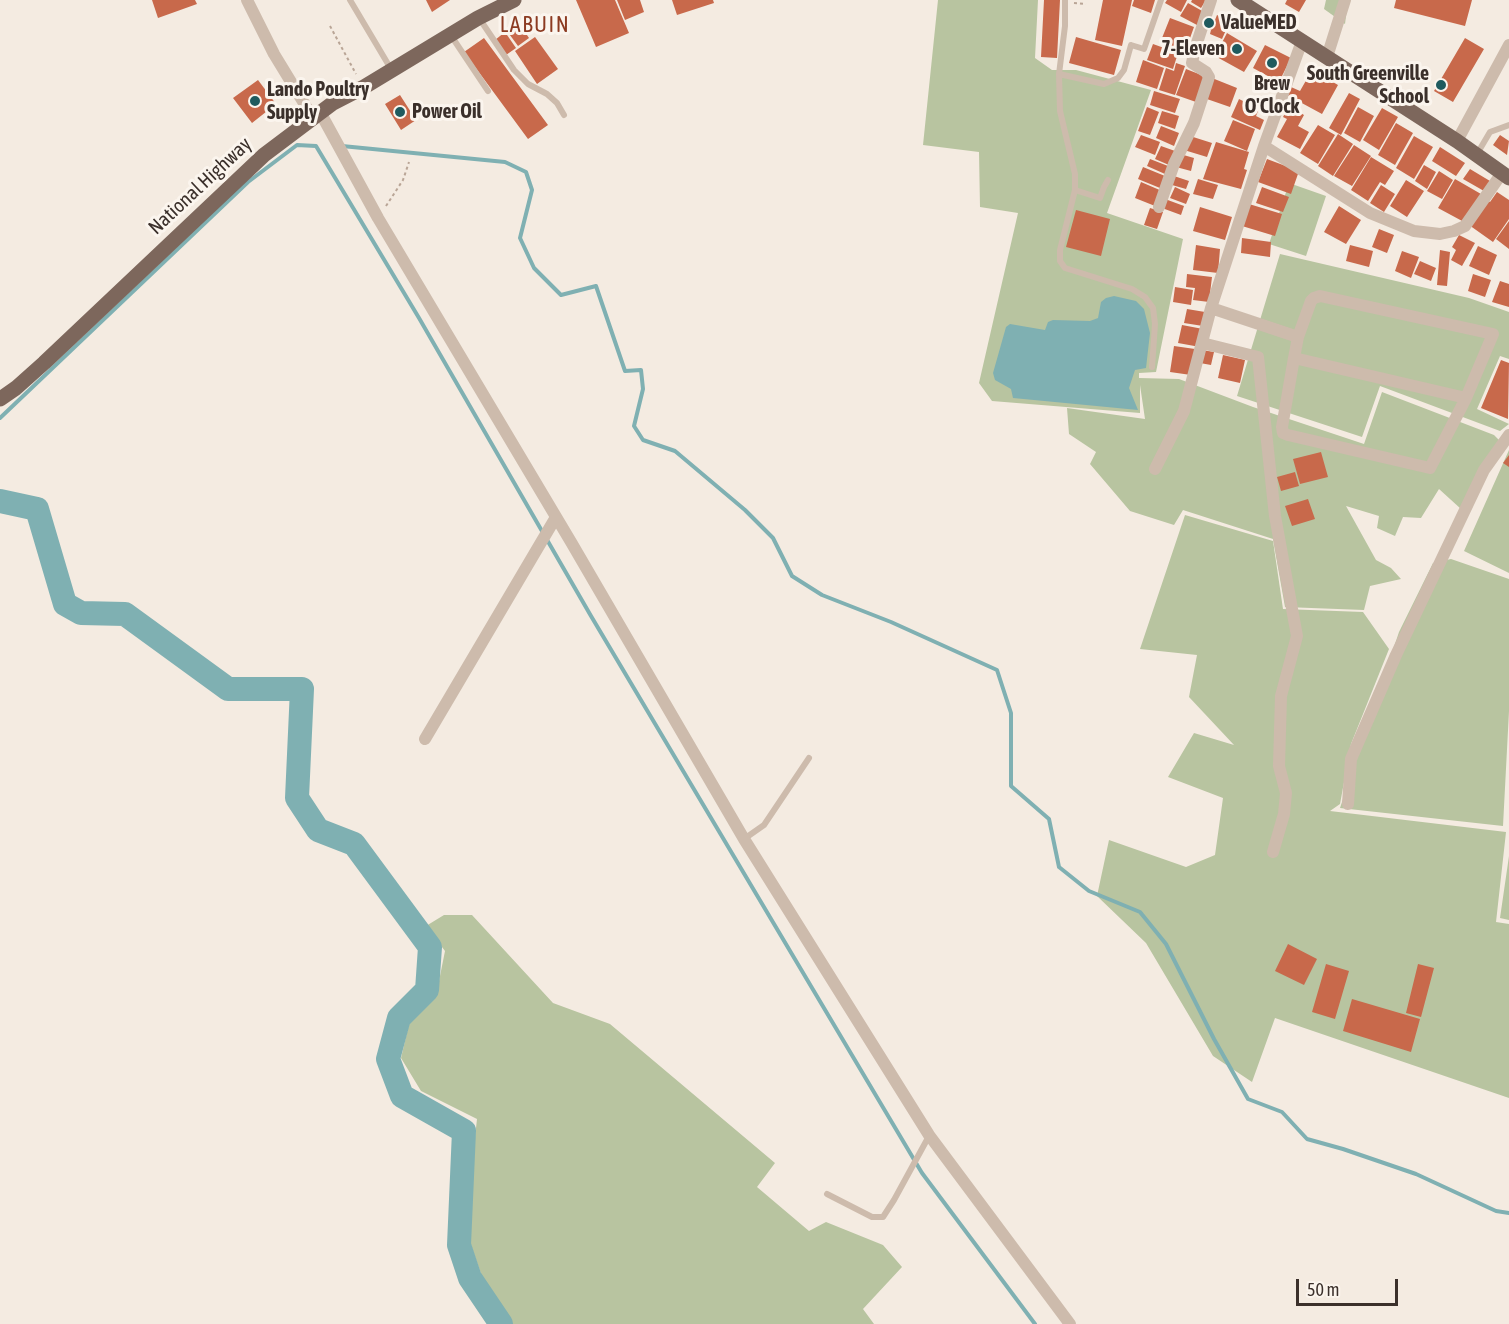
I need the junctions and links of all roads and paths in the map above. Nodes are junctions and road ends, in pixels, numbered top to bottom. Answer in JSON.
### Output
{"nodes":[{"id":1,"x":247,"y":0,"type":"edge"},
{"id":2,"x":350,"y":0,"type":"edge"},
{"id":3,"x":514,"y":0,"type":"edge"},
{"id":4,"x":1065,"y":0,"type":"edge"},
{"id":5,"x":1161,"y":0,"type":"edge"},
{"id":6,"x":1211,"y":0,"type":"edge"},
{"id":7,"x":1238,"y":0,"type":"edge"},
{"id":8,"x":1345,"y":0,"type":"edge"},
{"id":9,"x":478,"y":18,"type":"junction"},
{"id":10,"x":330,"y":26,"type":"dead end"},
{"id":11,"x":450,"y":34,"type":"junction"},
{"id":12,"x":1302,"y":41,"type":"junction"},
{"id":13,"x":1509,"y":45,"type":"edge"},
{"id":14,"x":1328,"y":57,"type":"junction"},
{"id":15,"x":391,"y":70,"type":"junction"},
{"id":16,"x":1059,"y":74,"type":"junction"},
{"id":17,"x":364,"y":87,"type":"junction"},
{"id":18,"x":488,"y":91,"type":"dead end"},
{"id":19,"x":316,"y":115,"type":"junction"},
{"id":20,"x":564,"y":115,"type":"dead end"},
{"id":21,"x":1509,"y":125,"type":"edge"},
{"id":22,"x":1457,"y":141,"type":"junction"},
{"id":23,"x":1264,"y":146,"type":"junction"},
{"id":24,"x":1476,"y":154,"type":"junction"},
{"id":25,"x":409,"y":162,"type":"dead end"},
{"id":26,"x":1505,"y":176,"type":"edge"},
{"id":27,"x":1108,"y":180,"type":"dead end"},
{"id":28,"x":1075,"y":190,"type":"junction"},
{"id":29,"x":1159,"y":207,"type":"dead end"},
{"id":30,"x":378,"y":218,"type":"junction"},
{"id":31,"x":1210,"y":308,"type":"junction"},
{"id":32,"x":1298,"y":337,"type":"junction"},
{"id":33,"x":1202,"y":343,"type":"junction"},
{"id":34,"x":1294,"y":358,"type":"junction"},
{"id":35,"x":1152,"y":367,"type":"dead end"},
{"id":36,"x":1466,"y":398,"type":"junction"},
{"id":37,"x":0,"y":399,"type":"edge"},
{"id":38,"x":1509,"y":435,"type":"edge"},
{"id":39,"x":1155,"y":469,"type":"dead end"},
{"id":40,"x":556,"y":517,"type":"junction"},
{"id":41,"x":424,"y":738,"type":"dead end"},
{"id":42,"x":809,"y":758,"type":"dead end"},
{"id":43,"x":1348,"y":804,"type":"dead end"},
{"id":44,"x":744,"y":839,"type":"junction"},
{"id":45,"x":1274,"y":852,"type":"dead end"},
{"id":46,"x":927,"y":1139,"type":"junction"},
{"id":47,"x":827,"y":1194,"type":"dead end"},
{"id":48,"x":1070,"y":1324,"type":"edge"}],
"edges":[{"from":1,"to":19,"type":"street"},
{"from":2,"to":15,"type":"lane"},
{"from":3,"to":9,"type":"main road","name":"National Highway"},
{"from":4,"to":16,"type":"lane"},
{"from":5,"to":16,"type":"lane"},
{"from":6,"to":29,"type":"street"},
{"from":7,"to":12,"type":"main road"},
{"from":8,"to":14,"type":"street"},
{"from":9,"to":11,"type":"main road","name":"National Highway"},
{"from":9,"to":20,"type":"lane"},
{"from":10,"to":17,"type":"path"},
{"from":11,"to":15,"type":"main road","name":"National Highway"},
{"from":11,"to":18,"type":"lane"},
{"from":12,"to":14,"type":"main road"},
{"from":12,"to":23,"type":"street"},
{"from":13,"to":22,"type":"street"},
{"from":14,"to":22,"type":"main road"},
{"from":15,"to":17,"type":"main road","name":"National Highway"},
{"from":16,"to":28,"type":"lane"},
{"from":17,"to":19,"type":"main road","name":"National Highway"},
{"from":19,"to":30,"type":"street"},
{"from":19,"to":37,"type":"main road","name":"National Highway"},
{"from":21,"to":24,"type":"lane"},
{"from":22,"to":24,"type":"main road"},
{"from":23,"to":26,"type":"street"},
{"from":23,"to":31,"type":"street"},
{"from":24,"to":26,"type":"main road"},
{"from":25,"to":30,"type":"path"},
{"from":27,"to":28,"type":"lane"},
{"from":28,"to":35,"type":"lane"},
{"from":30,"to":40,"type":"street"},
{"from":31,"to":32,"type":"street"},
{"from":31,"to":33,"type":"street"},
{"from":32,"to":34,"type":"street"},
{"from":32,"to":36,"type":"street"},
{"from":33,"to":39,"type":"street"},
{"from":33,"to":45,"type":"street"},
{"from":34,"to":36,"type":"street"},
{"from":34,"to":36,"type":"street"},
{"from":38,"to":43,"type":"street"},
{"from":40,"to":41,"type":"street"},
{"from":40,"to":44,"type":"street"},
{"from":42,"to":44,"type":"lane"},
{"from":44,"to":46,"type":"street"},
{"from":46,"to":47,"type":"lane"},
{"from":46,"to":48,"type":"street"}]}
